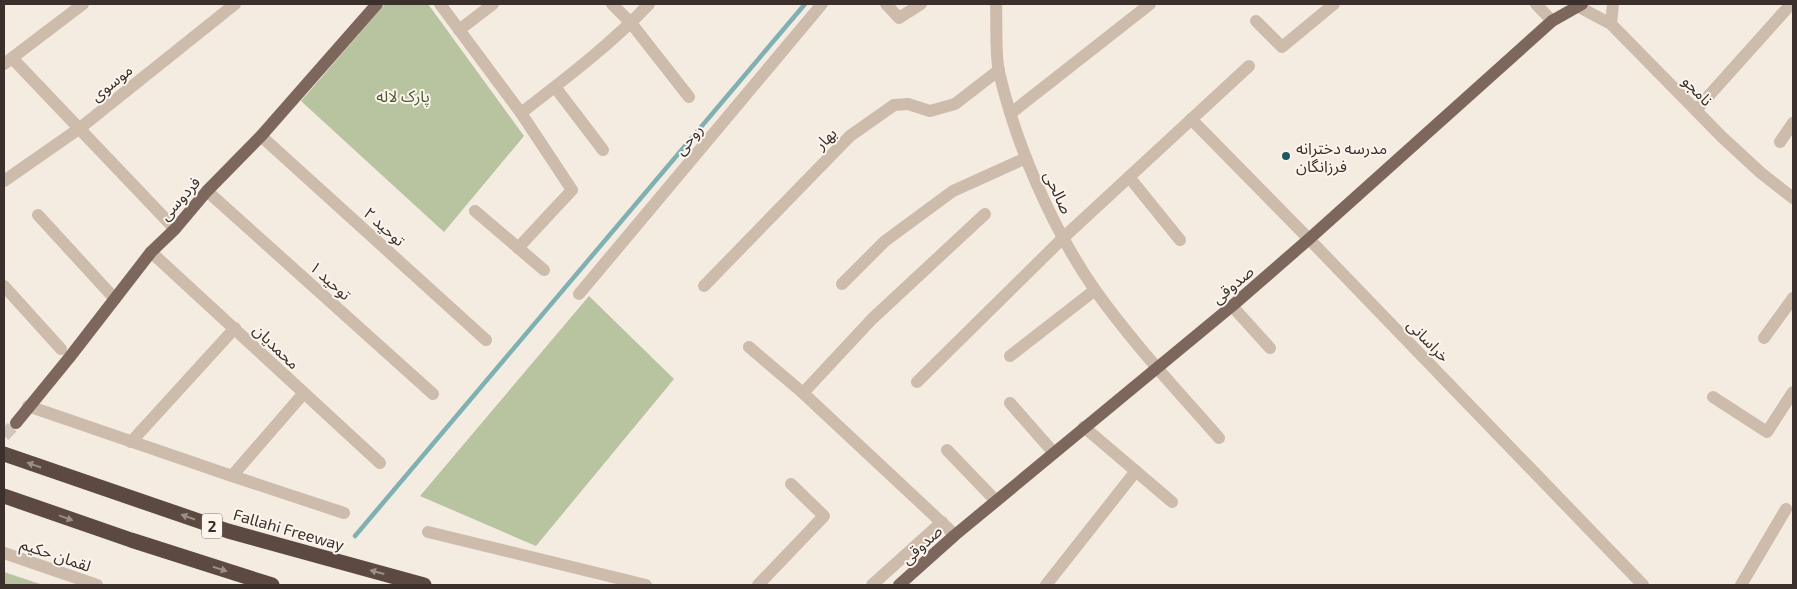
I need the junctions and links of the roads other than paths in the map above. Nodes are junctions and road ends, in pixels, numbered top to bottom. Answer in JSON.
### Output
{"nodes":[{"id":1,"x":83,"y":4,"type":"edge"},
{"id":2,"x":235,"y":4,"type":"edge"},
{"id":3,"x":377,"y":4,"type":"edge"},
{"id":4,"x":440,"y":4,"type":"edge"},
{"id":5,"x":493,"y":4,"type":"edge"},
{"id":6,"x":612,"y":4,"type":"edge"},
{"id":7,"x":649,"y":4,"type":"edge"},
{"id":8,"x":822,"y":4,"type":"edge"},
{"id":9,"x":886,"y":4,"type":"edge"},
{"id":10,"x":921,"y":4,"type":"edge"},
{"id":11,"x":996,"y":4,"type":"edge"},
{"id":12,"x":1150,"y":4,"type":"edge"},
{"id":13,"x":1334,"y":4,"type":"edge"},
{"id":14,"x":1536,"y":4,"type":"edge"},
{"id":15,"x":1613,"y":4,"type":"edge"},
{"id":16,"x":1791,"y":4,"type":"edge"},
{"id":17,"x":1580,"y":5,"type":"edge"},
{"id":18,"x":1256,"y":21,"type":"dead end"},
{"id":19,"x":1552,"y":21,"type":"junction"},
{"id":20,"x":631,"y":23,"type":"junction"},
{"id":21,"x":1611,"y":24,"type":"junction"},
{"id":22,"x":459,"y":30,"type":"junction"},
{"id":23,"x":8,"y":61,"type":"edge"},
{"id":24,"x":1249,"y":66,"type":"dead end"},
{"id":25,"x":998,"y":70,"type":"junction"},
{"id":26,"x":555,"y":87,"type":"junction"},
{"id":27,"x":688,"y":97,"type":"dead end"},
{"id":28,"x":1696,"y":110,"type":"junction"},
{"id":29,"x":521,"y":113,"type":"junction"},
{"id":30,"x":1011,"y":113,"type":"junction"},
{"id":31,"x":1191,"y":119,"type":"junction"},
{"id":32,"x":1793,"y":123,"type":"edge"},
{"id":33,"x":80,"y":128,"type":"junction"},
{"id":34,"x":261,"y":136,"type":"junction"},
{"id":35,"x":1780,"y":142,"type":"dead end"},
{"id":36,"x":603,"y":150,"type":"dead end"},
{"id":37,"x":1026,"y":158,"type":"junction"},
{"id":38,"x":1129,"y":177,"type":"junction"},
{"id":39,"x":4,"y":181,"type":"edge"},
{"id":40,"x":207,"y":191,"type":"junction"},
{"id":41,"x":1793,"y":198,"type":"edge"},
{"id":42,"x":475,"y":211,"type":"dead end"},
{"id":43,"x":984,"y":214,"type":"dead end"},
{"id":44,"x":38,"y":215,"type":"dead end"},
{"id":45,"x":175,"y":229,"type":"junction"},
{"id":46,"x":1063,"y":238,"type":"junction"},
{"id":47,"x":1309,"y":239,"type":"junction"},
{"id":48,"x":1180,"y":240,"type":"dead end"},
{"id":49,"x":518,"y":248,"type":"junction"},
{"id":50,"x":151,"y":252,"type":"junction"},
{"id":51,"x":544,"y":270,"type":"dead end"},
{"id":52,"x":842,"y":284,"type":"dead end"},
{"id":53,"x":4,"y":286,"type":"edge"},
{"id":54,"x":704,"y":286,"type":"dead end"},
{"id":55,"x":1095,"y":290,"type":"junction"},
{"id":56,"x":578,"y":294,"type":"dead end"},
{"id":57,"x":1793,"y":298,"type":"edge"},
{"id":58,"x":115,"y":299,"type":"junction"},
{"id":59,"x":1232,"y":306,"type":"junction"},
{"id":60,"x":235,"y":328,"type":"junction"},
{"id":61,"x":1764,"y":338,"type":"dead end"},
{"id":62,"x":486,"y":340,"type":"dead end"},
{"id":63,"x":749,"y":347,"type":"dead end"},
{"id":64,"x":1270,"y":348,"type":"dead end"},
{"id":65,"x":61,"y":349,"type":"dead end"},
{"id":66,"x":1010,"y":356,"type":"dead end"},
{"id":67,"x":1156,"y":367,"type":"junction"},
{"id":68,"x":917,"y":382,"type":"dead end"},
{"id":69,"x":1793,"y":392,"type":"edge"},
{"id":70,"x":803,"y":393,"type":"junction"},
{"id":71,"x":303,"y":394,"type":"junction"},
{"id":72,"x":433,"y":394,"type":"dead end"},
{"id":73,"x":1712,"y":397,"type":"dead end"},
{"id":74,"x":1010,"y":403,"type":"dead end"},
{"id":75,"x":28,"y":406,"type":"junction"},
{"id":76,"x":16,"y":423,"type":"tunnel mouth"},
{"id":77,"x":1084,"y":427,"type":"junction"},
{"id":78,"x":1220,"y":438,"type":"dead end"},
{"id":79,"x":131,"y":442,"type":"junction"},
{"id":80,"x":948,"y":450,"type":"dead end"},
{"id":81,"x":1054,"y":452,"type":"junction"},
{"id":82,"x":4,"y":454,"type":"edge"},
{"id":83,"x":380,"y":463,"type":"dead end"},
{"id":84,"x":1136,"y":471,"type":"junction"},
{"id":85,"x":232,"y":476,"type":"junction"},
{"id":86,"x":791,"y":484,"type":"dead end"},
{"id":87,"x":4,"y":496,"type":"edge"},
{"id":88,"x":996,"y":501,"type":"junction"},
{"id":89,"x":1172,"y":502,"type":"dead end"},
{"id":90,"x":1786,"y":509,"type":"dead end"},
{"id":91,"x":344,"y":513,"type":"dead end"},
{"id":92,"x":942,"y":522,"type":"junction"},
{"id":93,"x":428,"y":532,"type":"dead end"},
{"id":94,"x":955,"y":535,"type":"junction"},
{"id":95,"x":4,"y":553,"type":"edge"},
{"id":96,"x":97,"y":585,"type":"edge"},
{"id":97,"x":272,"y":585,"type":"edge"},
{"id":98,"x":424,"y":585,"type":"edge"},
{"id":99,"x":646,"y":585,"type":"edge"},
{"id":100,"x":758,"y":585,"type":"edge"},
{"id":101,"x":872,"y":585,"type":"edge"},
{"id":102,"x":899,"y":585,"type":"edge"},
{"id":103,"x":1046,"y":585,"type":"edge"},
{"id":104,"x":1643,"y":585,"type":"edge"},
{"id":105,"x":1741,"y":585,"type":"edge"}],
"edges":[{"from":1,"to":23,"type":"street"},
{"from":2,"to":33,"type":"street","name":"موسوی"},
{"from":3,"to":34,"type":"main road","name":"فردوسی"},
{"from":4,"to":22,"type":"street"},
{"from":5,"to":22,"type":"street"},
{"from":6,"to":20,"type":"street"},
{"from":7,"to":20,"type":"street"},
{"from":8,"to":56,"type":"street","name":"روحی"},
{"from":9,"to":10,"type":"street"},
{"from":11,"to":25,"type":"street","name":"صالحی"},
{"from":12,"to":30,"type":"street"},
{"from":13,"to":18,"type":"street"},
{"from":14,"to":19,"type":"street"},
{"from":15,"to":21,"type":"street"},
{"from":16,"to":28,"type":"street"},
{"from":17,"to":19,"type":"main road","name":"صدوقی"},
{"from":17,"to":21,"type":"street","name":"نامجو"},
{"from":19,"to":47,"type":"main road","name":"صدوقی"},
{"from":20,"to":26,"type":"street"},
{"from":20,"to":27,"type":"street"},
{"from":21,"to":28,"type":"street","name":"نامجو"},
{"from":22,"to":29,"type":"street"},
{"from":23,"to":33,"type":"street"},
{"from":24,"to":31,"type":"street"},
{"from":25,"to":30,"type":"street","name":"صالحی"},
{"from":25,"to":54,"type":"street","name":"بهار"},
{"from":26,"to":29,"type":"street"},
{"from":26,"to":36,"type":"street"},
{"from":28,"to":41,"type":"street","name":"نامجو"},
{"from":29,"to":49,"type":"street"},
{"from":30,"to":37,"type":"street","name":"صالحی"},
{"from":31,"to":38,"type":"street"},
{"from":31,"to":47,"type":"street","name":"خراسانی"},
{"from":32,"to":35,"type":"street"},
{"from":33,"to":39,"type":"street","name":"موسوی"},
{"from":33,"to":45,"type":"street"},
{"from":34,"to":40,"type":"main road","name":"فردوسی"},
{"from":34,"to":62,"type":"street","name":"توحید ۲"},
{"from":37,"to":46,"type":"street","name":"صالحی"},
{"from":37,"to":52,"type":"street"},
{"from":38,"to":46,"type":"street"},
{"from":38,"to":48,"type":"street"},
{"from":40,"to":45,"type":"main road","name":"فردوسی"},
{"from":40,"to":72,"type":"street","name":"توحید ۱"},
{"from":42,"to":49,"type":"street"},
{"from":43,"to":70,"type":"street"},
{"from":44,"to":58,"type":"street"},
{"from":45,"to":50,"type":"main road","name":"فردوسی"},
{"from":46,"to":55,"type":"street","name":"صالحی"},
{"from":46,"to":68,"type":"street"},
{"from":47,"to":59,"type":"main road","name":"صدوقی"},
{"from":47,"to":104,"type":"street","name":"خراسانی"},
{"from":49,"to":51,"type":"street"},
{"from":50,"to":58,"type":"main road","name":"فردوسی"},
{"from":50,"to":60,"type":"street","name":"محمدیان"},
{"from":53,"to":65,"type":"street"},
{"from":55,"to":66,"type":"street"},
{"from":55,"to":67,"type":"street","name":"صالحی"},
{"from":57,"to":61,"type":"street"},
{"from":58,"to":75,"type":"main road","name":"فردوسی"},
{"from":59,"to":64,"type":"street"},
{"from":59,"to":67,"type":"main road","name":"صدوقی"},
{"from":60,"to":71,"type":"street","name":"محمدیان"},
{"from":60,"to":79,"type":"street"},
{"from":63,"to":70,"type":"street"},
{"from":67,"to":77,"type":"main road","name":"صدوقی"},
{"from":67,"to":78,"type":"street","name":"صالحی"},
{"from":69,"to":73,"type":"street"},
{"from":70,"to":92,"type":"street"},
{"from":71,"to":83,"type":"street","name":"محمدیان"},
{"from":71,"to":85,"type":"street"},
{"from":74,"to":81,"type":"street"},
{"from":75,"to":76,"type":"main road","name":"فردوسی"},
{"from":75,"to":79,"type":"street"},
{"from":77,"to":81,"type":"main road","name":"صدوقی"},
{"from":77,"to":84,"type":"street"},
{"from":79,"to":85,"type":"street"},
{"from":80,"to":88,"type":"street"},
{"from":81,"to":88,"type":"main road","name":"صدوقی"},
{"from":98,"to":82,"type":"highway","name":"Fallahi Freeway","number":"2","one_way":true},
{"from":84,"to":89,"type":"street"},
{"from":84,"to":103,"type":"street"},
{"from":85,"to":91,"type":"street"},
{"from":86,"to":100,"type":"street"},
{"from":87,"to":97,"type":"highway","number":"2","one_way":true},
{"from":88,"to":94,"type":"main road","name":"صدوقی"},
{"from":90,"to":105,"type":"street"},
{"from":92,"to":94,"type":"street"},
{"from":92,"to":101,"type":"street"},
{"from":93,"to":99,"type":"street"},
{"from":94,"to":102,"type":"main road","name":"صدوقی"},
{"from":95,"to":96,"type":"street","name":"لقمان حکیم"}]}
